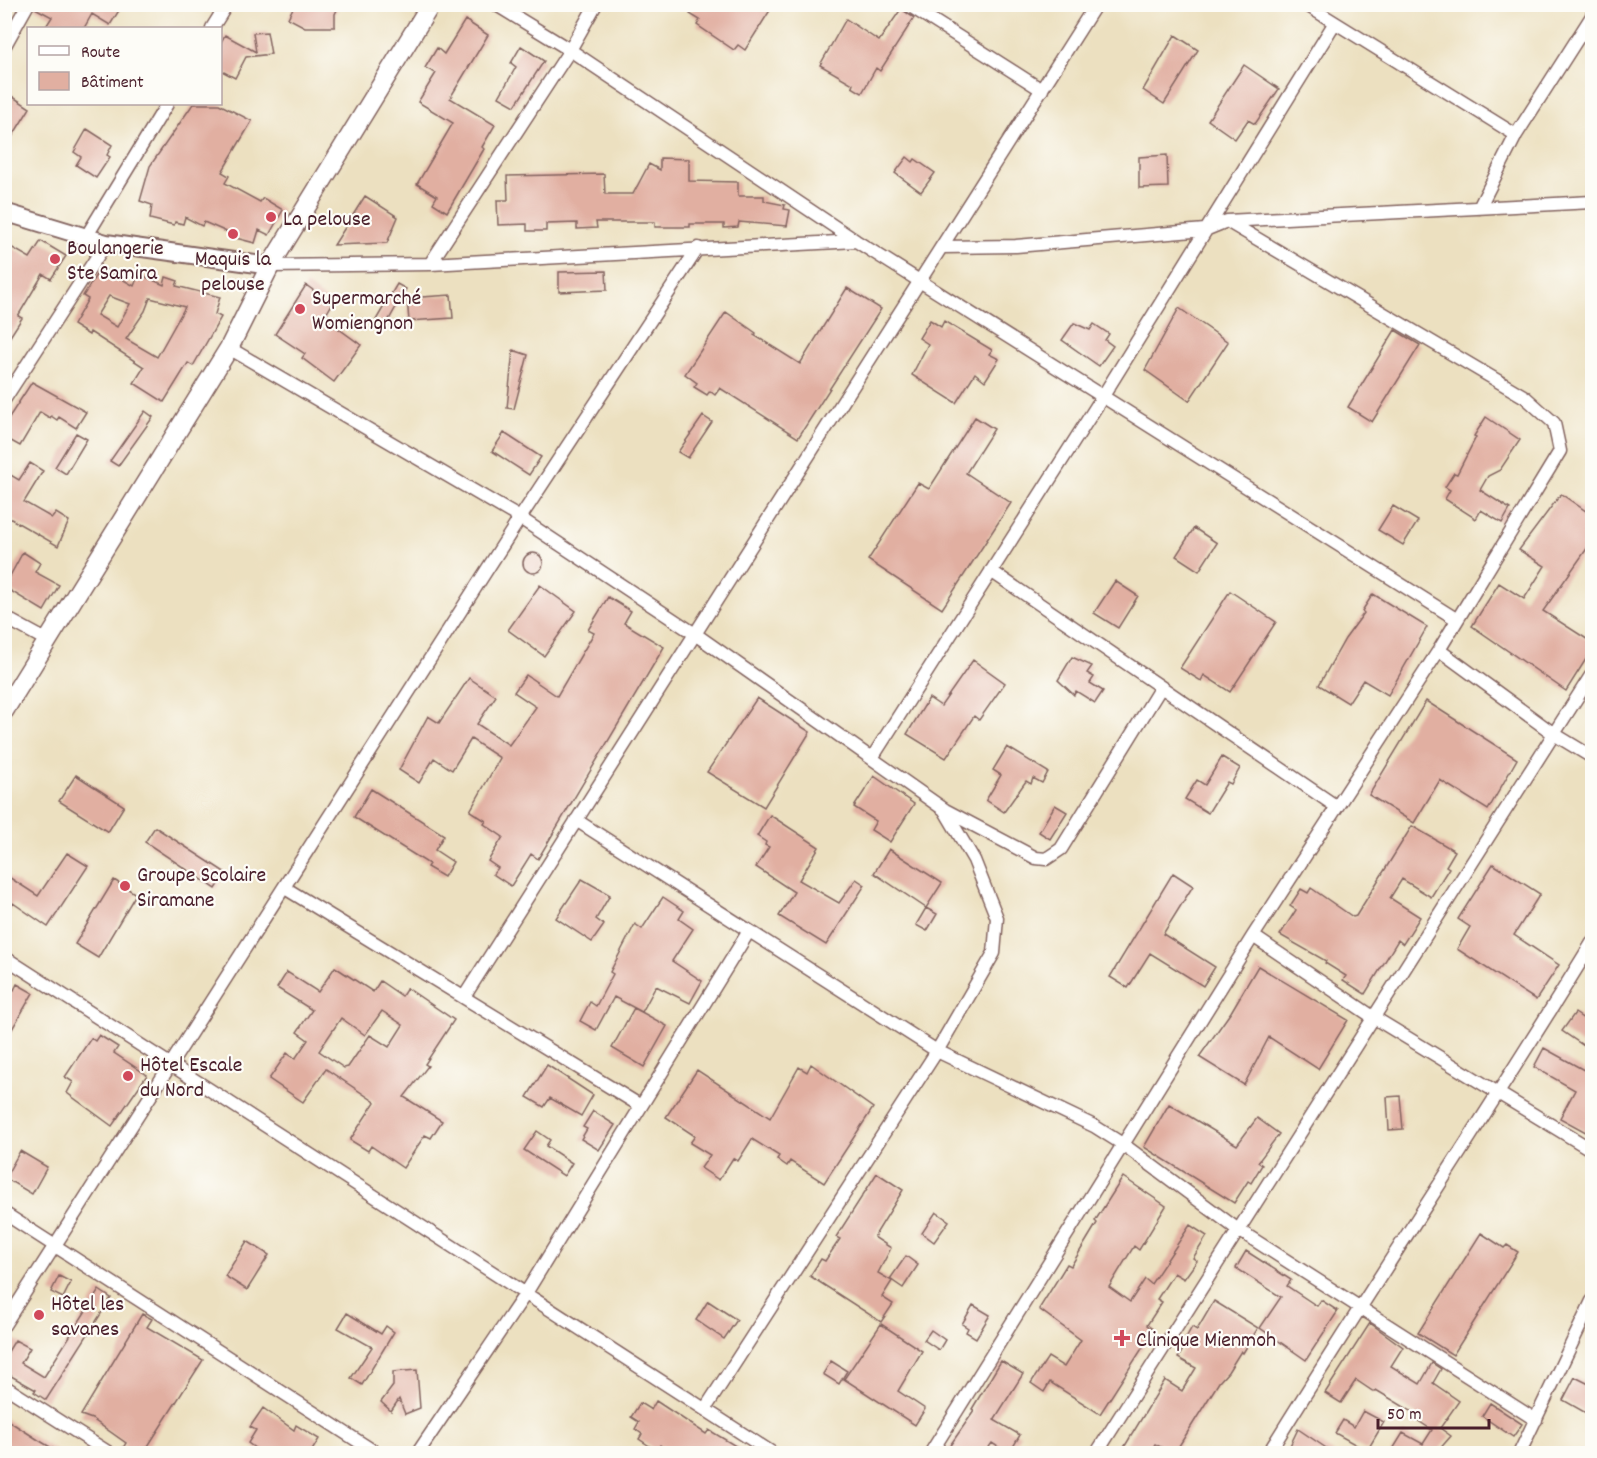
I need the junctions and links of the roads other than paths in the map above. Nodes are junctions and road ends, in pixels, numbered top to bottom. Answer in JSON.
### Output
{"nodes":[{"id":1,"x":28,"y":4,"type":"edge"},
{"id":2,"x":227,"y":4,"type":"edge"},
{"id":3,"x":431,"y":4,"type":"edge"},
{"id":4,"x":495,"y":4,"type":"edge"},
{"id":5,"x":596,"y":4,"type":"edge"},
{"id":6,"x":907,"y":4,"type":"edge"},
{"id":7,"x":1096,"y":4,"type":"edge"},
{"id":8,"x":1305,"y":4,"type":"edge"},
{"id":9,"x":1593,"y":16,"type":"edge"},
{"id":10,"x":1334,"y":24,"type":"junction"},
{"id":11,"x":213,"y":27,"type":"edge"},
{"id":12,"x":4,"y":47,"type":"edge"},
{"id":13,"x":570,"y":50,"type":"junction"},
{"id":14,"x":1042,"y":90,"type":"junction"},
{"id":15,"x":166,"y":105,"type":"edge"},
{"id":16,"x":1516,"y":135,"type":"junction"},
{"id":17,"x":1593,"y":202,"type":"edge"},
{"id":18,"x":1479,"y":208,"type":"junction"},
{"id":19,"x":4,"y":212,"type":"edge"},
{"id":20,"x":1227,"y":221,"type":"junction"},
{"id":21,"x":1205,"y":230,"type":"junction"},
{"id":22,"x":86,"y":237,"type":"junction"},
{"id":23,"x":856,"y":241,"type":"junction"},
{"id":24,"x":106,"y":243,"type":"junction"},
{"id":25,"x":942,"y":247,"type":"junction"},
{"id":26,"x":698,"y":248,"type":"junction"},
{"id":27,"x":430,"y":264,"type":"junction"},
{"id":28,"x":270,"y":266,"type":"junction"},
{"id":29,"x":920,"y":282,"type":"junction"},
{"id":30,"x":229,"y":348,"type":"junction"},
{"id":31,"x":1102,"y":396,"type":"junction"},
{"id":32,"x":4,"y":400,"type":"edge"},
{"id":33,"x":520,"y":518,"type":"junction"},
{"id":34,"x":991,"y":571,"type":"junction"},
{"id":35,"x":4,"y":617,"type":"edge"},
{"id":36,"x":1456,"y":619,"type":"junction"},
{"id":37,"x":695,"y":634,"type":"junction"},
{"id":38,"x":48,"y":641,"type":"junction"},
{"id":39,"x":1439,"y":650,"type":"junction"},
{"id":40,"x":1593,"y":674,"type":"edge"},
{"id":41,"x":1161,"y":687,"type":"junction"},
{"id":42,"x":4,"y":711,"type":"edge"},
{"id":43,"x":1554,"y":734,"type":"junction"},
{"id":44,"x":1593,"y":757,"type":"edge"},
{"id":45,"x":872,"y":758,"type":"junction"},
{"id":46,"x":1337,"y":807,"type":"junction"},
{"id":47,"x":945,"y":810,"type":"junction"},
{"id":48,"x":576,"y":820,"type":"junction"},
{"id":49,"x":285,"y":888,"type":"junction"},
{"id":50,"x":748,"y":931,"type":"junction"},
{"id":51,"x":1253,"y":936,"type":"junction"},
{"id":52,"x":1593,"y":943,"type":"edge"},
{"id":53,"x":4,"y":957,"type":"edge"},
{"id":54,"x":464,"y":997,"type":"junction"},
{"id":55,"x":1373,"y":1017,"type":"junction"},
{"id":56,"x":937,"y":1051,"type":"junction"},
{"id":57,"x":172,"y":1065,"type":"junction"},
{"id":58,"x":1500,"y":1094,"type":"junction"},
{"id":59,"x":641,"y":1106,"type":"junction"},
{"id":60,"x":1124,"y":1145,"type":"junction"},
{"id":61,"x":1593,"y":1150,"type":"edge"},
{"id":62,"x":4,"y":1213,"type":"edge"},
{"id":63,"x":1237,"y":1229,"type":"junction"},
{"id":64,"x":55,"y":1246,"type":"junction"},
{"id":65,"x":526,"y":1293,"type":"junction"},
{"id":66,"x":1593,"y":1300,"type":"edge"},
{"id":67,"x":1358,"y":1308,"type":"junction"},
{"id":68,"x":4,"y":1325,"type":"edge"},
{"id":69,"x":4,"y":1386,"type":"edge"},
{"id":70,"x":705,"y":1409,"type":"junction"},
{"id":71,"x":1536,"y":1420,"type":"junction"},
{"id":72,"x":111,"y":1454,"type":"edge"},
{"id":73,"x":378,"y":1454,"type":"edge"},
{"id":74,"x":417,"y":1454,"type":"edge"},
{"id":75,"x":774,"y":1454,"type":"edge"},
{"id":76,"x":930,"y":1454,"type":"edge"},
{"id":77,"x":1096,"y":1454,"type":"edge"},
{"id":78,"x":1268,"y":1454,"type":"edge"},
{"id":79,"x":1519,"y":1454,"type":"edge"}],
"edges":[{"from":1,"to":12,"type":"street"},
{"from":2,"to":11,"type":"street"},
{"from":3,"to":28,"type":"main road"},
{"from":4,"to":13,"type":"street"},
{"from":5,"to":13,"type":"street"},
{"from":6,"to":14,"type":"street"},
{"from":7,"to":14,"type":"street"},
{"from":8,"to":10,"type":"street"},
{"from":9,"to":16,"type":"street"},
{"from":10,"to":16,"type":"street"},
{"from":10,"to":21,"type":"street"},
{"from":13,"to":23,"type":"street"},
{"from":13,"to":27,"type":"street"},
{"from":14,"to":25,"type":"street"},
{"from":15,"to":22,"type":"street"},
{"from":16,"to":18,"type":"street"},
{"from":17,"to":18,"type":"street"},
{"from":18,"to":20,"type":"street"},
{"from":19,"to":22,"type":"street"},
{"from":20,"to":21,"type":"street"},
{"from":20,"to":36,"type":"street"},
{"from":21,"to":25,"type":"street"},
{"from":21,"to":31,"type":"street"},
{"from":22,"to":24,"type":"street"},
{"from":23,"to":26,"type":"street"},
{"from":23,"to":29,"type":"street"},
{"from":24,"to":28,"type":"street"},
{"from":24,"to":32,"type":"street"},
{"from":25,"to":29,"type":"street"},
{"from":26,"to":27,"type":"street"},
{"from":26,"to":33,"type":"street"},
{"from":27,"to":28,"type":"street"},
{"from":28,"to":30,"type":"main road"},
{"from":29,"to":31,"type":"street"},
{"from":29,"to":37,"type":"street"},
{"from":30,"to":33,"type":"street"},
{"from":30,"to":38,"type":"main road"},
{"from":31,"to":34,"type":"street"},
{"from":31,"to":36,"type":"street"},
{"from":33,"to":37,"type":"street"},
{"from":33,"to":49,"type":"street"},
{"from":34,"to":41,"type":"street"},
{"from":34,"to":45,"type":"street"},
{"from":35,"to":38,"type":"street"},
{"from":36,"to":39,"type":"street"},
{"from":37,"to":45,"type":"street"},
{"from":37,"to":48,"type":"street"},
{"from":38,"to":42,"type":"main road"},
{"from":39,"to":43,"type":"street"},
{"from":39,"to":46,"type":"street"},
{"from":40,"to":43,"type":"street"},
{"from":41,"to":46,"type":"street"},
{"from":41,"to":47,"type":"street"},
{"from":43,"to":44,"type":"street"},
{"from":43,"to":55,"type":"street"},
{"from":45,"to":47,"type":"street"},
{"from":46,"to":51,"type":"street"},
{"from":47,"to":56,"type":"street"},
{"from":48,"to":50,"type":"street"},
{"from":48,"to":54,"type":"street"},
{"from":49,"to":54,"type":"street"},
{"from":49,"to":57,"type":"street"},
{"from":50,"to":56,"type":"street"},
{"from":50,"to":59,"type":"street"},
{"from":51,"to":55,"type":"street"},
{"from":51,"to":60,"type":"street"},
{"from":52,"to":58,"type":"street"},
{"from":53,"to":57,"type":"street"},
{"from":54,"to":59,"type":"street"},
{"from":55,"to":58,"type":"street"},
{"from":55,"to":63,"type":"street"},
{"from":56,"to":60,"type":"street"},
{"from":56,"to":70,"type":"street"},
{"from":57,"to":64,"type":"street"},
{"from":57,"to":65,"type":"street"},
{"from":58,"to":61,"type":"street"},
{"from":58,"to":67,"type":"street"},
{"from":59,"to":65,"type":"street"},
{"from":60,"to":63,"type":"street"},
{"from":60,"to":76,"type":"street"},
{"from":62,"to":64,"type":"street"},
{"from":63,"to":67,"type":"street"},
{"from":63,"to":77,"type":"street"},
{"from":64,"to":68,"type":"street"},
{"from":64,"to":73,"type":"street"},
{"from":65,"to":70,"type":"street"},
{"from":65,"to":74,"type":"street"},
{"from":66,"to":71,"type":"street"},
{"from":67,"to":71,"type":"street"},
{"from":67,"to":78,"type":"street"},
{"from":69,"to":72,"type":"street"},
{"from":70,"to":75,"type":"street"},
{"from":71,"to":79,"type":"street"}]}
